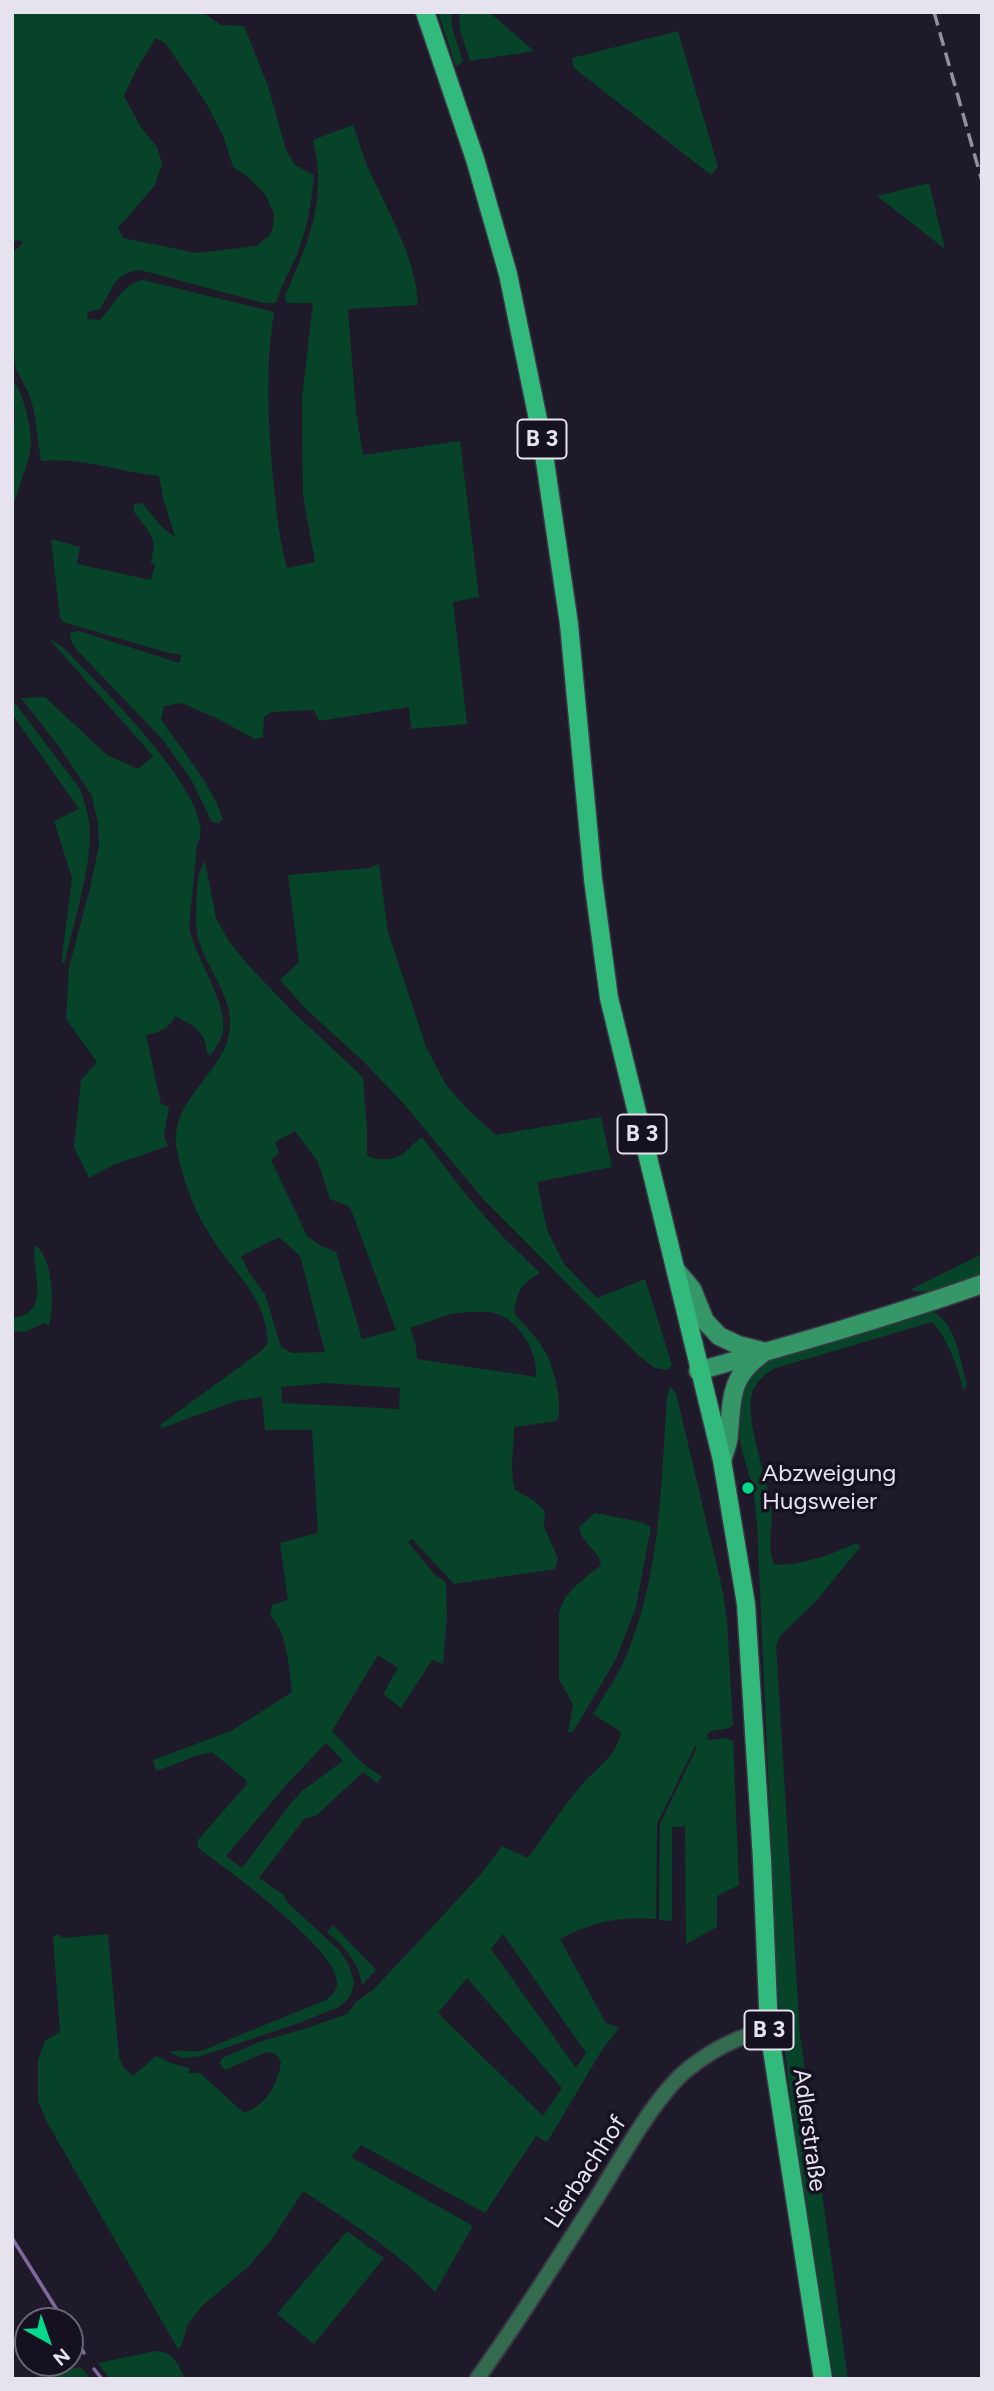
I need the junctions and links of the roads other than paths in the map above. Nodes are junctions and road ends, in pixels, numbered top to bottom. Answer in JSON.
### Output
{"nodes":[{"id":1,"x":425,"y":12,"type":"edge"},
{"id":2,"x":676,"y":1270,"type":"junction"},
{"id":3,"x":982,"y":1284,"type":"edge"},
{"id":4,"x":766,"y":1352,"type":"junction"},
{"id":5,"x":698,"y":1371,"type":"junction"},
{"id":6,"x":722,"y":1460,"type":"junction"},
{"id":7,"x":769,"y":2030,"type":"junction"},
{"id":8,"x":477,"y":2379,"type":"edge"},
{"id":9,"x":823,"y":2379,"type":"edge"}],
"edges":[{"from":1,"to":2,"type":"main road","number":"B 3"},
{"from":2,"to":4,"type":"street"},
{"from":2,"to":5,"type":"main road","number":"B 3"},
{"from":3,"to":4,"type":"street"},
{"from":4,"to":5,"type":"street"},
{"from":4,"to":6,"type":"street"},
{"from":5,"to":6,"type":"main road","number":"B 3"},
{"from":6,"to":7,"type":"main road","name":"Adlerstraße","number":"B 3"},
{"from":7,"to":8,"type":"street","name":"Lierbachhof"},
{"from":7,"to":9,"type":"main road","name":"Adlerstraße","number":"B 3"}]}
